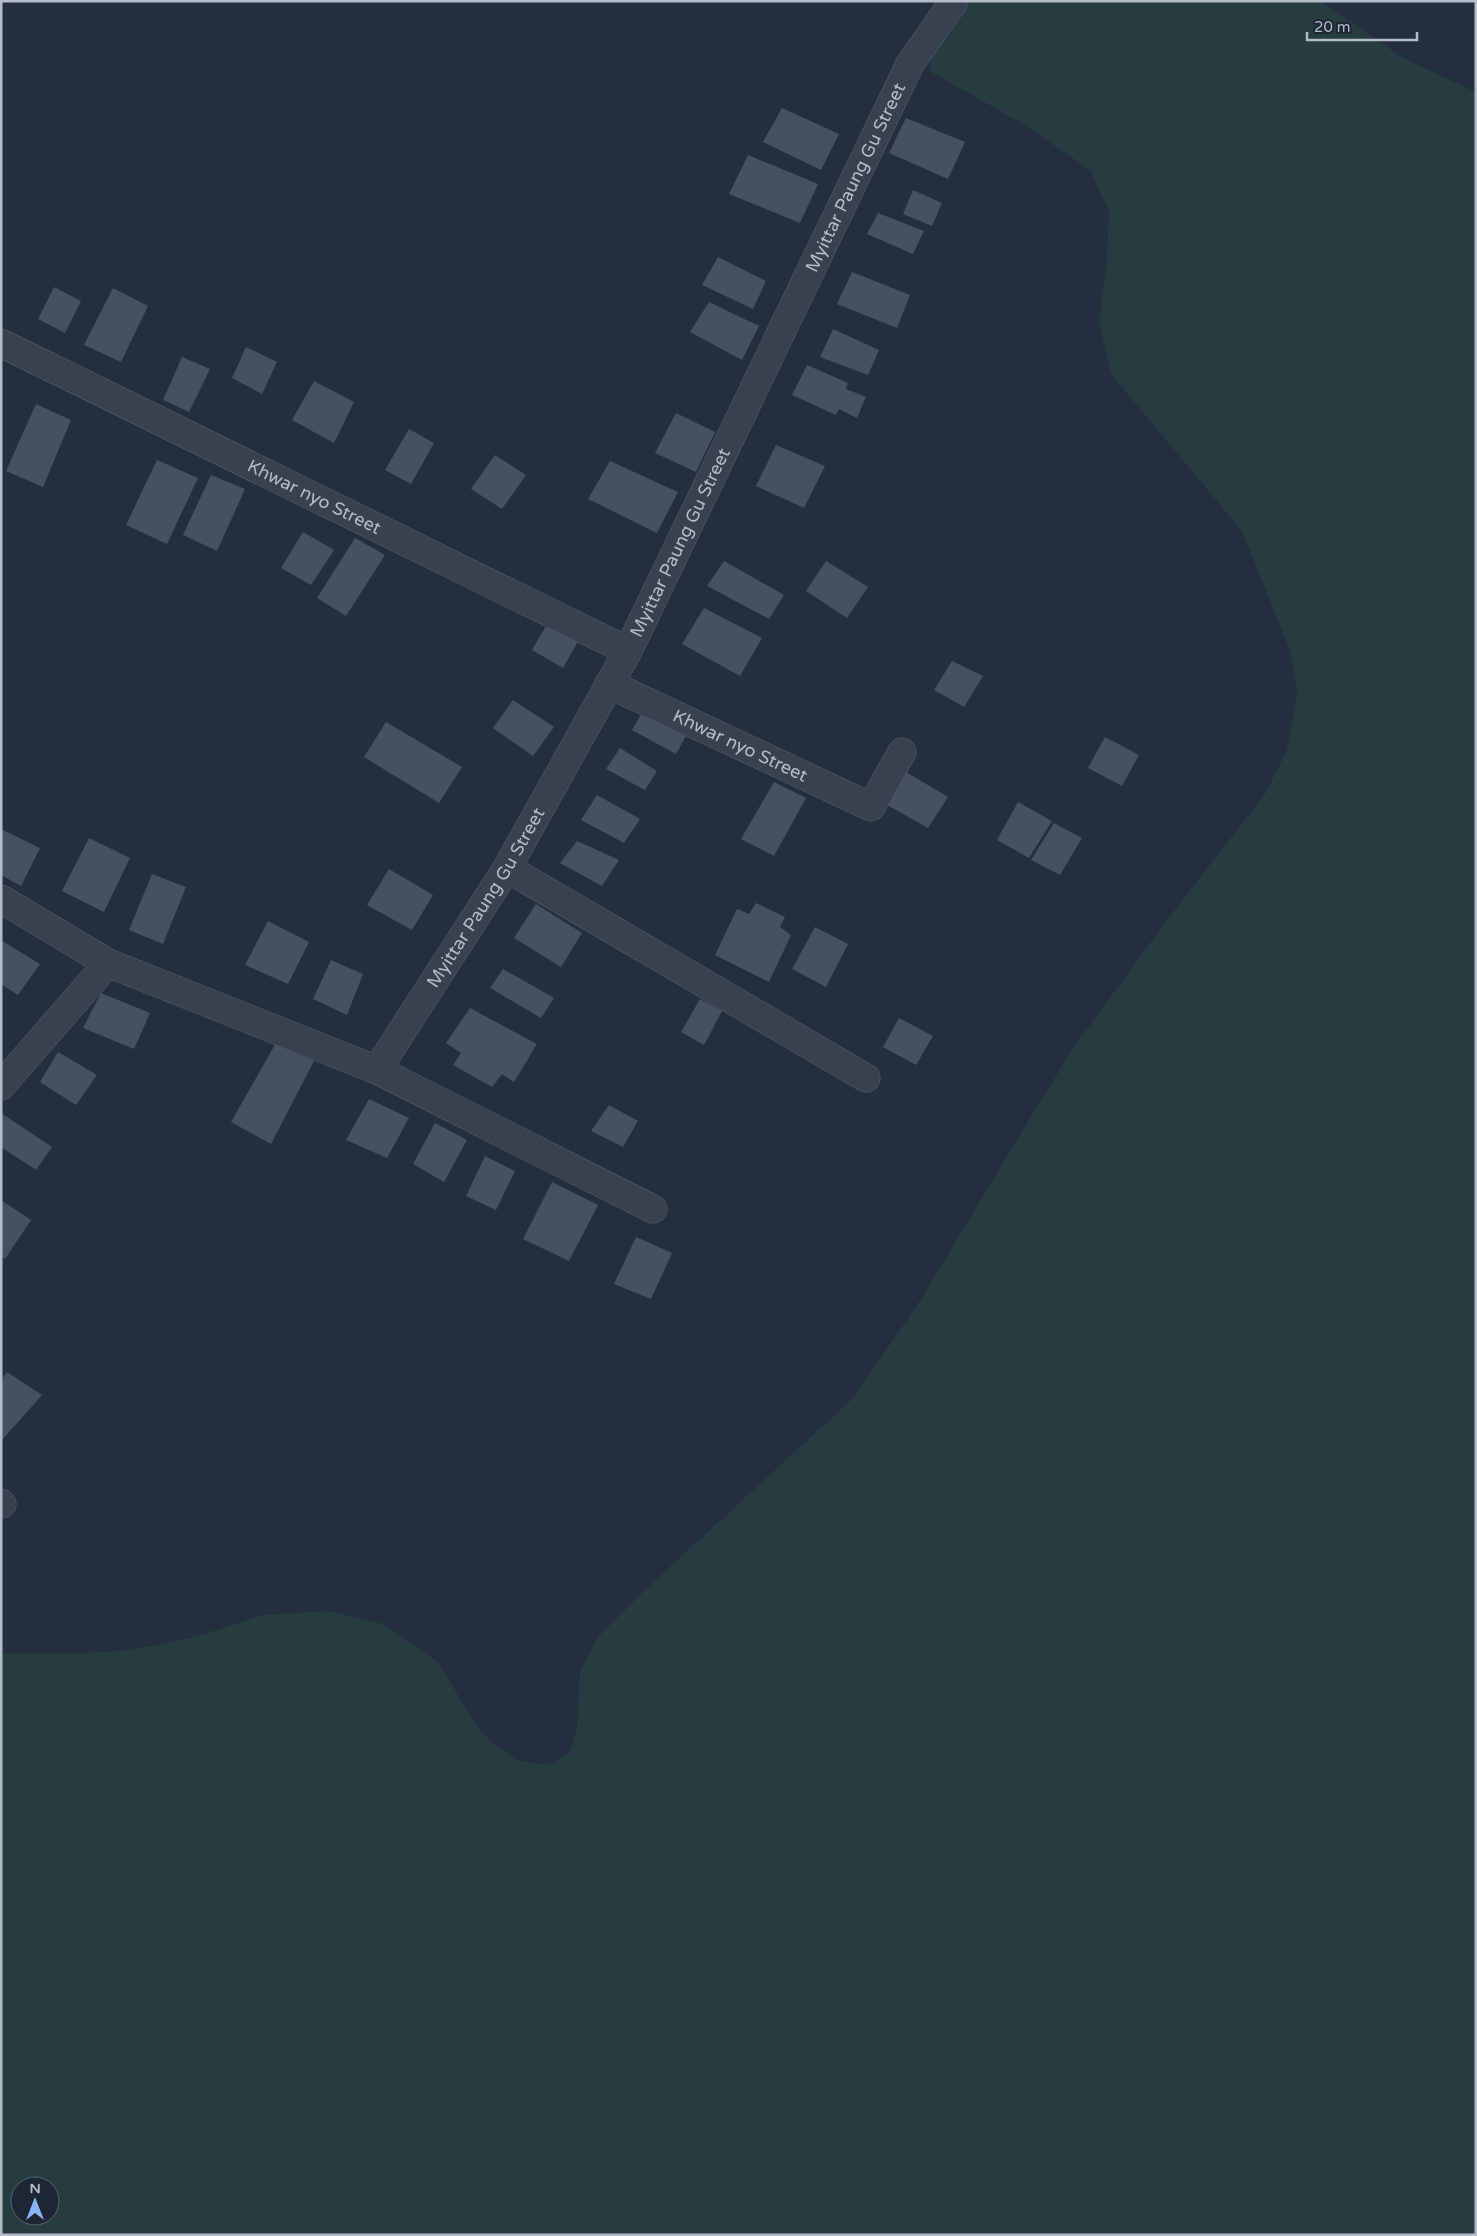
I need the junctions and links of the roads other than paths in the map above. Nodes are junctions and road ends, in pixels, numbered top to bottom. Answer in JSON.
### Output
{"nodes":[{"id":1,"x":954,"y":1,"type":"edge"},
{"id":2,"x":1,"y":343,"type":"edge"},
{"id":3,"x":628,"y":651,"type":"junction"},
{"id":4,"x":609,"y":684,"type":"junction"},
{"id":5,"x":902,"y":752,"type":"dead end"},
{"id":6,"x":507,"y":868,"type":"junction"},
{"id":7,"x":1,"y":899,"type":"edge"},
{"id":8,"x":108,"y":963,"type":"junction"},
{"id":9,"x":377,"y":1070,"type":"junction"},
{"id":10,"x":866,"y":1078,"type":"dead end"},
{"id":11,"x":1,"y":1086,"type":"edge"},
{"id":12,"x":653,"y":1209,"type":"dead end"}],
"edges":[{"from":1,"to":3,"type":"street","name":"Myittar Paung Gu Street"},
{"from":2,"to":3,"type":"street","name":"Khwar nyo Street"},
{"from":3,"to":4,"type":"street","name":"Myittar Paung Gu Street"},
{"from":4,"to":5,"type":"street","name":"Khwar nyo Street"},
{"from":4,"to":6,"type":"street","name":"Myittar Paung Gu Street"},
{"from":6,"to":9,"type":"street","name":"Myittar Paung Gu Street"},
{"from":6,"to":10,"type":"street"},
{"from":7,"to":8,"type":"street"},
{"from":8,"to":9,"type":"street"},
{"from":8,"to":11,"type":"street"},
{"from":9,"to":12,"type":"street"}]}
